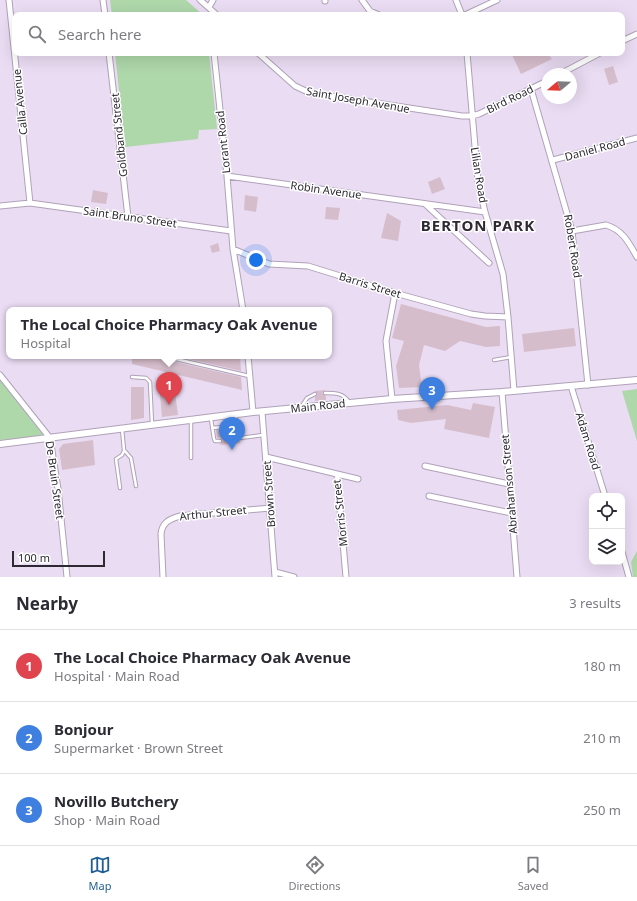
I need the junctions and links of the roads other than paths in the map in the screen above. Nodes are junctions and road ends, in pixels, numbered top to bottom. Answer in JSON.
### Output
{"nodes":[{"id":1,"x":9,"y":0,"type":"edge"},
{"id":2,"x":103,"y":0,"type":"edge"},
{"id":3,"x":200,"y":0,"type":"edge"},
{"id":4,"x":213,"y":0,"type":"edge"},
{"id":5,"x":362,"y":0,"type":"edge"},
{"id":6,"x":456,"y":0,"type":"edge"},
{"id":7,"x":497,"y":0,"type":"edge"},
{"id":8,"x":209,"y":8,"type":"junction"},
{"id":9,"x":105,"y":12,"type":"edge"},
{"id":10,"x":213,"y":12,"type":"edge"},
{"id":11,"x":372,"y":12,"type":"edge"},
{"id":12,"x":461,"y":12,"type":"edge"},
{"id":13,"x":471,"y":12,"type":"edge"},
{"id":14,"x":12,"y":29,"type":"edge"},
{"id":15,"x":637,"y":34,"type":"edge"},
{"id":16,"x":625,"y":40,"type":"edge"},
{"id":17,"x":15,"y":56,"type":"edge"},
{"id":18,"x":109,"y":56,"type":"edge"},
{"id":19,"x":214,"y":56,"type":"edge"},
{"id":20,"x":261,"y":56,"type":"edge"},
{"id":21,"x":467,"y":56,"type":"edge"},
{"id":22,"x":594,"y":56,"type":"edge"},
{"id":23,"x":571,"y":68,"type":"edge"},
{"id":24,"x":541,"y":84,"type":"edge"},
{"id":25,"x":531,"y":89,"type":"junction"},
{"id":26,"x":472,"y":116,"type":"junction"},
{"id":27,"x":637,"y":138,"type":"edge"},
{"id":28,"x":553,"y":160,"type":"junction"},
{"id":29,"x":227,"y":176,"type":"junction"},
{"id":30,"x":30,"y":203,"type":"junction"},
{"id":31,"x":424,"y":203,"type":"junction"},
{"id":32,"x":0,"y":206,"type":"edge"},
{"id":33,"x":485,"y":212,"type":"junction"},
{"id":34,"x":128,"y":217,"type":"junction"},
{"id":35,"x":231,"y":231,"type":"junction"},
{"id":36,"x":572,"y":231,"type":"junction"},
{"id":37,"x":232,"y":249,"type":"junction"},
{"id":38,"x":637,"y":257,"type":"edge"},
{"id":39,"x":489,"y":263,"type":"dead end"},
{"id":40,"x":395,"y":293,"type":"junction"},
{"id":41,"x":242,"y":307,"type":"edge"},
{"id":42,"x":508,"y":317,"type":"junction"},
{"id":43,"x":512,"y":357,"type":"junction"},
{"id":44,"x":175,"y":359,"type":"edge"},
{"id":45,"x":248,"y":359,"type":"edge"},
{"id":46,"x":494,"y":360,"type":"dead end"},
{"id":47,"x":0,"y":375,"type":"edge"},
{"id":48,"x":132,"y":376,"type":"dead end"},
{"id":49,"x":250,"y":377,"type":"junction"},
{"id":50,"x":637,"y":380,"type":"edge"},
{"id":51,"x":588,"y":385,"type":"junction"},
{"id":52,"x":571,"y":386,"type":"junction"},
{"id":53,"x":514,"y":391,"type":"junction"},
{"id":54,"x":502,"y":392,"type":"junction"},
{"id":55,"x":315,"y":394,"type":"dead end"},
{"id":56,"x":326,"y":394,"type":"dead end"},
{"id":57,"x":392,"y":399,"type":"junction"},
{"id":58,"x":350,"y":403,"type":"junction"},
{"id":59,"x":301,"y":408,"type":"junction"},
{"id":60,"x":254,"y":412,"type":"junction"},
{"id":61,"x":262,"y":412,"type":"junction"},
{"id":62,"x":236,"y":414,"type":"junction"},
{"id":63,"x":211,"y":418,"type":"junction"},
{"id":64,"x":191,"y":420,"type":"junction"},
{"id":65,"x":152,"y":425,"type":"junction"},
{"id":66,"x":212,"y":428,"type":"junction"},
{"id":67,"x":122,"y":429,"type":"junction"},
{"id":68,"x":264,"y":434,"type":"junction"},
{"id":69,"x":50,"y":438,"type":"junction"},
{"id":70,"x":240,"y":438,"type":"dead end"},
{"id":71,"x":220,"y":441,"type":"dead end"},
{"id":72,"x":0,"y":444,"type":"edge"},
{"id":73,"x":124,"y":450,"type":"junction"},
{"id":74,"x":191,"y":458,"type":"dead end"},
{"id":75,"x":266,"y":458,"type":"junction"},
{"id":76,"x":425,"y":466,"type":"dead end"},
{"id":77,"x":337,"y":475,"type":"junction"},
{"id":78,"x":358,"y":479,"type":"dead end"},
{"id":79,"x":509,"y":484,"type":"junction"},
{"id":80,"x":136,"y":486,"type":"dead end"},
{"id":81,"x":120,"y":488,"type":"dead end"},
{"id":82,"x":604,"y":493,"type":"edge"},
{"id":83,"x":429,"y":496,"type":"dead end"},
{"id":84,"x":270,"y":508,"type":"junction"},
{"id":85,"x":512,"y":513,"type":"junction"},
{"id":86,"x":625,"y":563,"type":"edge"},
{"id":87,"x":275,"y":575,"type":"edge"},
{"id":88,"x":67,"y":577,"type":"edge"},
{"id":89,"x":163,"y":577,"type":"edge"},
{"id":90,"x":294,"y":577,"type":"edge"},
{"id":91,"x":346,"y":577,"type":"edge"},
{"id":92,"x":517,"y":577,"type":"edge"},
{"id":93,"x":629,"y":577,"type":"edge"}],
"edges":[{"from":1,"to":14,"type":"street","name":"Calla Avenue"},
{"from":2,"to":9,"type":"street"},
{"from":3,"to":8,"type":"street"},
{"from":4,"to":8,"type":"street"},
{"from":5,"to":11,"type":"street"},
{"from":6,"to":12,"type":"street"},
{"from":7,"to":13,"type":"street"},
{"from":8,"to":10,"type":"street"},
{"from":15,"to":16,"type":"street"},
{"from":17,"to":30,"type":"street","name":"Calla Avenue"},
{"from":18,"to":34,"type":"street","name":"Goldband Street"},
{"from":19,"to":29,"type":"street","name":"Lorant Road"},
{"from":20,"to":26,"type":"street","name":"Saint Joseph Avenue"},
{"from":21,"to":26,"type":"street","name":"Lilian Road"},
{"from":22,"to":23,"type":"street"},
{"from":24,"to":25,"type":"street","name":"Bird Road"},
{"from":25,"to":26,"type":"street","name":"Bird Road"},
{"from":25,"to":28,"type":"street","name":"Robert Road"},
{"from":26,"to":33,"type":"street","name":"Lilian Road"},
{"from":27,"to":28,"type":"street","name":"Daniel Road"},
{"from":28,"to":36,"type":"street","name":"Robert Road"},
{"from":29,"to":31,"type":"street","name":"Robin Avenue"},
{"from":29,"to":35,"type":"street","name":"Lorant Road"},
{"from":30,"to":32,"type":"street","name":"Saint Bruno Street"},
{"from":30,"to":34,"type":"street","name":"Saint Bruno Street"},
{"from":31,"to":33,"type":"street","name":"Robin Avenue"},
{"from":31,"to":39,"type":"street"},
{"from":33,"to":42,"type":"street","name":"Lilian Road"},
{"from":34,"to":35,"type":"street","name":"Saint Bruno Street"},
{"from":35,"to":37,"type":"street"},
{"from":36,"to":38,"type":"street"},
{"from":36,"to":51,"type":"street","name":"Robert Road"},
{"from":37,"to":40,"type":"street","name":"Barris Street"},
{"from":37,"to":41,"type":"street"},
{"from":40,"to":42,"type":"street","name":"Barris Street"},
{"from":40,"to":57,"type":"street"},
{"from":42,"to":43,"type":"street","name":"Lilian Road"},
{"from":43,"to":46,"type":"lane"},
{"from":43,"to":53,"type":"street","name":"Lilian Road"},
{"from":44,"to":49,"type":"lane"},
{"from":45,"to":49,"type":"street"},
{"from":47,"to":69,"type":"street","name":"De Bruin Street"},
{"from":48,"to":65,"type":"lane"},
{"from":49,"to":60,"type":"street"},
{"from":50,"to":51,"type":"street","name":"Main Road"},
{"from":51,"to":52,"type":"street","name":"Main Road"},
{"from":52,"to":53,"type":"street","name":"Main Road"},
{"from":52,"to":82,"type":"street","name":"Adam Road"},
{"from":53,"to":54,"type":"street","name":"Main Road"},
{"from":54,"to":57,"type":"street","name":"Main Road"},
{"from":54,"to":79,"type":"street","name":"Abrahamson Street"},
{"from":55,"to":59,"type":"lane"},
{"from":56,"to":58,"type":"lane"},
{"from":57,"to":58,"type":"street","name":"Main Road"},
{"from":58,"to":59,"type":"street","name":"Main Road"},
{"from":59,"to":61,"type":"street","name":"Main Road"},
{"from":60,"to":61,"type":"street","name":"Main Road"},
{"from":60,"to":62,"type":"street","name":"Main Road"},
{"from":61,"to":68,"type":"street","name":"Brown Street"},
{"from":62,"to":63,"type":"street","name":"Main Road"},
{"from":62,"to":66,"type":"lane"},
{"from":63,"to":64,"type":"street","name":"Main Road"},
{"from":63,"to":66,"type":"lane"},
{"from":64,"to":65,"type":"street","name":"Main Road"},
{"from":64,"to":74,"type":"lane"},
{"from":65,"to":67,"type":"street","name":"Main Road"},
{"from":66,"to":71,"type":"lane"},
{"from":67,"to":69,"type":"street","name":"Main Road"},
{"from":67,"to":73,"type":"lane"},
{"from":68,"to":70,"type":"lane"},
{"from":68,"to":75,"type":"street","name":"Brown Street"},
{"from":69,"to":72,"type":"street","name":"Main Road"},
{"from":69,"to":88,"type":"street","name":"De Bruin Street"},
{"from":73,"to":80,"type":"lane"},
{"from":73,"to":81,"type":"lane"},
{"from":75,"to":77,"type":"street","name":"Morris Street"},
{"from":75,"to":84,"type":"street","name":"Brown Street"},
{"from":76,"to":79,"type":"street"},
{"from":77,"to":78,"type":"street"},
{"from":77,"to":91,"type":"street","name":"Morris Street"},
{"from":79,"to":85,"type":"street","name":"Abrahamson Street"},
{"from":83,"to":85,"type":"street"},
{"from":84,"to":87,"type":"street","name":"Brown Street"},
{"from":84,"to":89,"type":"street","name":"Arthur Street"},
{"from":85,"to":92,"type":"street","name":"Abrahamson Street"},
{"from":86,"to":93,"type":"street"},
{"from":87,"to":90,"type":"street"}]}
